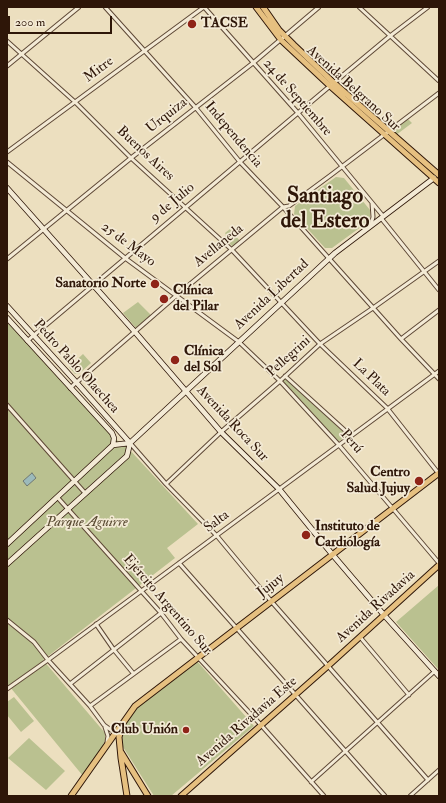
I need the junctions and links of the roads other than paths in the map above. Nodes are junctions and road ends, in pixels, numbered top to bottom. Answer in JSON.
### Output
{"nodes":[{"id":1,"x":79,"y":7,"type":"edge"},
{"id":2,"x":105,"y":7,"type":"edge"},
{"id":3,"x":204,"y":7,"type":"edge"},
{"id":4,"x":256,"y":7,"type":"edge"},
{"id":5,"x":263,"y":7,"type":"edge"},
{"id":6,"x":319,"y":7,"type":"edge"},
{"id":7,"x":359,"y":7,"type":"edge"},
{"id":8,"x":428,"y":7,"type":"edge"},
{"id":9,"x":390,"y":36,"type":"junction"},
{"id":10,"x":283,"y":38,"type":"junction"},
{"id":11,"x":7,"y":42,"type":"edge"},
{"id":12,"x":144,"y":50,"type":"junction"},
{"id":13,"x":22,"y":54,"type":"junction"},
{"id":14,"x":253,"y":63,"type":"junction"},
{"id":15,"x":7,"y":66,"type":"edge"},
{"id":16,"x":439,"y":81,"type":"edge"},
{"id":17,"x":332,"y":84,"type":"junction"},
{"id":18,"x":439,"y":93,"type":"edge"},
{"id":19,"x":75,"y":102,"type":"junction"},
{"id":20,"x":196,"y":108,"type":"junction"},
{"id":21,"x":298,"y":113,"type":"junction"},
{"id":22,"x":386,"y":132,"type":"junction"},
{"id":23,"x":7,"y":152,"type":"edge"},
{"id":24,"x":131,"y":158,"type":"junction"},
{"id":25,"x":7,"y":162,"type":"edge"},
{"id":26,"x":240,"y":162,"type":"junction"},
{"id":27,"x":342,"y":167,"type":"junction"},
{"id":28,"x":439,"y":174,"type":"edge"},
{"id":29,"x":434,"y":178,"type":"junction"},
{"id":30,"x":439,"y":183,"type":"edge"},
{"id":31,"x":7,"y":188,"type":"edge"},
{"id":32,"x":372,"y":203,"type":"junction"},
{"id":33,"x":185,"y":207,"type":"junction"},
{"id":34,"x":283,"y":207,"type":"junction"},
{"id":35,"x":66,"y":211,"type":"junction"},
{"id":36,"x":382,"y":217,"type":"junction"},
{"id":37,"x":371,"y":225,"type":"junction"},
{"id":38,"x":44,"y":229,"type":"junction"},
{"id":39,"x":232,"y":250,"type":"junction"},
{"id":40,"x":125,"y":258,"type":"junction"},
{"id":41,"x":7,"y":259,"type":"edge"},
{"id":42,"x":329,"y":259,"type":"junction"},
{"id":43,"x":439,"y":261,"type":"edge"},
{"id":44,"x":425,"y":272,"type":"junction"},
{"id":45,"x":93,"y":285,"type":"junction"},
{"id":46,"x":439,"y":290,"type":"edge"},
{"id":47,"x":176,"y":295,"type":"junction"},
{"id":48,"x":282,"y":302,"type":"junction"},
{"id":49,"x":7,"y":306,"type":"edge"},
{"id":50,"x":374,"y":308,"type":"junction"},
{"id":51,"x":439,"y":310,"type":"edge"},
{"id":52,"x":7,"y":318,"type":"edge"},
{"id":53,"x":135,"y":332,"type":"junction"},
{"id":54,"x":33,"y":336,"type":"junction"},
{"id":55,"x":401,"y":339,"type":"junction"},
{"id":56,"x":27,"y":341,"type":"junction"},
{"id":57,"x":239,"y":342,"type":"junction"},
{"id":58,"x":320,"y":344,"type":"junction"},
{"id":59,"x":439,"y":371,"type":"edge"},
{"id":60,"x":435,"y":374,"type":"junction"},
{"id":61,"x":285,"y":376,"type":"junction"},
{"id":62,"x":439,"y":379,"type":"edge"},
{"id":63,"x":280,"y":381,"type":"junction"},
{"id":64,"x":76,"y":382,"type":"junction"},
{"id":65,"x":70,"y":388,"type":"junction"},
{"id":66,"x":185,"y":391,"type":"junction"},
{"id":67,"x":7,"y":405,"type":"edge"},
{"id":68,"x":387,"y":408,"type":"junction"},
{"id":69,"x":221,"y":432,"type":"junction"},
{"id":70,"x":350,"y":435,"type":"junction"},
{"id":71,"x":130,"y":443,"type":"junction"},
{"id":72,"x":338,"y":444,"type":"junction"},
{"id":73,"x":113,"y":445,"type":"junction"},
{"id":74,"x":439,"y":474,"type":"edge"},
{"id":75,"x":75,"y":481,"type":"junction"},
{"id":76,"x":166,"y":484,"type":"junction"},
{"id":77,"x":279,"y":489,"type":"junction"},
{"id":78,"x":85,"y":493,"type":"junction"},
{"id":79,"x":58,"y":498,"type":"junction"},
{"id":80,"x":68,"y":509,"type":"junction"},
{"id":81,"x":392,"y":509,"type":"junction"},
{"id":82,"x":218,"y":536,"type":"junction"},
{"id":83,"x":7,"y":544,"type":"edge"},
{"id":84,"x":332,"y":554,"type":"junction"},
{"id":85,"x":179,"y":563,"type":"junction"},
{"id":86,"x":7,"y":564,"type":"edge"},
{"id":87,"x":439,"y":564,"type":"edge"},
{"id":88,"x":141,"y":590,"type":"junction"},
{"id":89,"x":271,"y":600,"type":"junction"},
{"id":90,"x":161,"y":613,"type":"junction"},
{"id":91,"x":384,"y":615,"type":"junction"},
{"id":92,"x":7,"y":620,"type":"edge"},
{"id":93,"x":96,"y":624,"type":"junction"},
{"id":94,"x":236,"y":628,"type":"junction"},
{"id":95,"x":360,"y":637,"type":"junction"},
{"id":96,"x":181,"y":639,"type":"junction"},
{"id":97,"x":114,"y":650,"type":"junction"},
{"id":98,"x":198,"y":656,"type":"junction"},
{"id":99,"x":48,"y":660,"type":"junction"},
{"id":100,"x":328,"y":666,"type":"junction"},
{"id":101,"x":435,"y":671,"type":"junction"},
{"id":102,"x":133,"y":673,"type":"junction"},
{"id":103,"x":439,"y":676,"type":"edge"},
{"id":104,"x":70,"y":684,"type":"junction"},
{"id":105,"x":7,"y":689,"type":"edge"},
{"id":106,"x":296,"y":695,"type":"junction"},
{"id":107,"x":408,"y":695,"type":"junction"},
{"id":108,"x":90,"y":706,"type":"junction"},
{"id":109,"x":378,"y":723,"type":"junction"},
{"id":110,"x":104,"y":725,"type":"junction"},
{"id":111,"x":261,"y":725,"type":"junction"},
{"id":112,"x":118,"y":731,"type":"junction"},
{"id":113,"x":106,"y":745,"type":"junction"},
{"id":114,"x":120,"y":749,"type":"junction"},
{"id":115,"x":346,"y":751,"type":"junction"},
{"id":116,"x":439,"y":770,"type":"edge"},
{"id":117,"x":428,"y":780,"type":"junction"},
{"id":118,"x":311,"y":782,"type":"junction"},
{"id":119,"x":71,"y":796,"type":"edge"},
{"id":120,"x":127,"y":796,"type":"edge"},
{"id":121,"x":148,"y":796,"type":"edge"},
{"id":122,"x":181,"y":796,"type":"edge"},
{"id":123,"x":324,"y":796,"type":"edge"},
{"id":124,"x":385,"y":796,"type":"edge"},
{"id":125,"x":410,"y":796,"type":"edge"}],
"edges":[{"from":1,"to":13,"type":"street"},
{"from":2,"to":12,"type":"street","name":"Independencia"},
{"from":3,"to":12,"type":"street","name":"Mitre"},
{"from":3,"to":14,"type":"street","name":"24 de Septiembre"},
{"from":4,"to":10,"type":"main road","name":"Avenida Belgrano Sur"},
{"from":5,"to":10,"type":"main road","name":"Avenida Belgrano Sur"},
{"from":6,"to":10,"type":"street","name":"Urquiza"},
{"from":7,"to":9,"type":"street"},
{"from":8,"to":9,"type":"street","name":"9 de Julio"},
{"from":9,"to":16,"type":"street"},
{"from":9,"to":17,"type":"street","name":"9 de Julio"},
{"from":10,"to":14,"type":"street","name":"Urquiza"},
{"from":10,"to":17,"type":"main road","name":"Avenida Belgrano Sur"},
{"from":11,"to":13,"type":"street","name":"Buenos Aires"},
{"from":12,"to":19,"type":"street","name":"Mitre"},
{"from":12,"to":20,"type":"street","name":"Independencia"},
{"from":13,"to":15,"type":"street"},
{"from":13,"to":19,"type":"street","name":"Buenos Aires"},
{"from":14,"to":20,"type":"street","name":"Urquiza"},
{"from":14,"to":21,"type":"street","name":"24 de Septiembre"},
{"from":17,"to":21,"type":"street","name":"9 de Julio"},
{"from":17,"to":22,"type":"main road","name":"Avenida Belgrano Sur"},
{"from":18,"to":22,"type":"street","name":"Avellaneda"},
{"from":19,"to":23,"type":"street","name":"Mitre"},
{"from":19,"to":24,"type":"street","name":"Buenos Aires"},
{"from":20,"to":24,"type":"street","name":"Urquiza"},
{"from":20,"to":26,"type":"street","name":"Independencia"},
{"from":21,"to":26,"type":"street","name":"9 de Julio"},
{"from":21,"to":27,"type":"street","name":"24 de Septiembre"},
{"from":22,"to":27,"type":"street","name":"Avellaneda"},
{"from":22,"to":28,"type":"main road","name":"Avenida Belgrano Sur"},
{"from":22,"to":29,"type":"main road","name":"Avenida Belgrano Sur"},
{"from":24,"to":33,"type":"street","name":"Buenos Aires"},
{"from":24,"to":35,"type":"street","name":"Urquiza"},
{"from":25,"to":35,"type":"street","name":"25 de Mayo"},
{"from":26,"to":33,"type":"street","name":"9 de Julio"},
{"from":26,"to":34,"type":"street","name":"Independencia"},
{"from":27,"to":32,"type":"street","name":"24 de Septiembre"},
{"from":27,"to":34,"type":"street","name":"Avellaneda"},
{"from":28,"to":29,"type":"main road","name":"Avenida Libertad"},
{"from":29,"to":30,"type":"main road","name":"Avenida Belgrano Sur"},
{"from":29,"to":36,"type":"street","name":"Avenida Libertad"},
{"from":31,"to":38,"type":"street","name":"Avenida Roca Sur"},
{"from":32,"to":36,"type":"street","name":"24 de Septiembre"},
{"from":32,"to":37,"type":"street"},
{"from":33,"to":39,"type":"street","name":"Buenos Aires"},
{"from":33,"to":40,"type":"street","name":"9 de Julio"},
{"from":34,"to":39,"type":"street","name":"Avellaneda"},
{"from":34,"to":42,"type":"street","name":"Independencia"},
{"from":35,"to":38,"type":"street","name":"Urquiza"},
{"from":35,"to":40,"type":"street","name":"25 de Mayo"},
{"from":36,"to":37,"type":"street","name":"Avenida Libertad"},
{"from":36,"to":44,"type":"street","name":"24 de Septiembre"},
{"from":37,"to":42,"type":"street","name":"Avenida Libertad"},
{"from":38,"to":41,"type":"street","name":"Urquiza"},
{"from":38,"to":45,"type":"street","name":"Avenida Roca Sur"},
{"from":39,"to":47,"type":"street","name":"Avellaneda"},
{"from":39,"to":48,"type":"street","name":"Buenos Aires"},
{"from":40,"to":45,"type":"street","name":"9 de Julio"},
{"from":40,"to":47,"type":"street","name":"25 de Mayo"},
{"from":42,"to":48,"type":"street","name":"Avenida Libertad"},
{"from":42,"to":50,"type":"street","name":"Independencia"},
{"from":43,"to":44,"type":"street","name":"Pellegrini"},
{"from":44,"to":46,"type":"street","name":"24 de Septiembre"},
{"from":44,"to":50,"type":"street","name":"Pellegrini"},
{"from":45,"to":53,"type":"street","name":"Avenida Roca Sur"},
{"from":45,"to":54,"type":"street","name":"9 de Julio"},
{"from":47,"to":53,"type":"street","name":"Avellaneda"},
{"from":47,"to":57,"type":"street","name":"25 de Mayo"},
{"from":48,"to":57,"type":"street","name":"Avenida Libertad"},
{"from":48,"to":58,"type":"street","name":"La Plata"},
{"from":49,"to":54,"type":"street","name":"Pedro Pablo Olaechea"},
{"from":50,"to":55,"type":"street","name":"Independencia"},
{"from":50,"to":58,"type":"street","name":"Pellegrini"},
{"from":51,"to":55,"type":"street"},
{"from":52,"to":56,"type":"street","name":"Pedro Pablo Olaechea"},
{"from":53,"to":64,"type":"street","name":"Avellaneda"},
{"from":53,"to":66,"type":"street","name":"Avenida Roca Sur"},
{"from":54,"to":56,"type":"street","name":"9 de Julio"},
{"from":54,"to":64,"type":"street","name":"Pedro Pablo Olaechea"},
{"from":55,"to":60,"type":"street","name":"Independencia"},
{"from":56,"to":65,"type":"street","name":"Pedro Pablo Olaechea"},
{"from":57,"to":63,"type":"street","name":"Perú"},
{"from":57,"to":66,"type":"street","name":"Avenida Libertad"},
{"from":58,"to":61,"type":"street","name":"Pellegrini"},
{"from":58,"to":68,"type":"street","name":"La Plata"},
{"from":59,"to":60,"type":"street","name":"Salta"},
{"from":60,"to":62,"type":"street","name":"Independencia"},
{"from":60,"to":68,"type":"street","name":"Salta"},
{"from":61,"to":63,"type":"street","name":"Pellegrini"},
{"from":61,"to":70,"type":"street"},
{"from":63,"to":69,"type":"street","name":"Pellegrini"},
{"from":63,"to":72,"type":"street","name":"Perú"},
{"from":64,"to":65,"type":"street","name":"Avellaneda"},
{"from":64,"to":71,"type":"street","name":"Pedro Pablo Olaechea"},
{"from":65,"to":73,"type":"street","name":"Pedro Pablo Olaechea"},
{"from":66,"to":69,"type":"street","name":"Avenida Roca Sur"},
{"from":66,"to":71,"type":"street","name":"Avenida Libertad"},
{"from":67,"to":75,"type":"street"},
{"from":68,"to":70,"type":"street","name":"Salta"},
{"from":68,"to":74,"type":"street","name":"La Plata"},
{"from":69,"to":76,"type":"street","name":"Pellegrini"},
{"from":69,"to":77,"type":"street","name":"Avenida Roca Sur"},
{"from":70,"to":72,"type":"street","name":"Salta"},
{"from":71,"to":73,"type":"street"},
{"from":71,"to":76,"type":"street"},
{"from":71,"to":78,"type":"street"},
{"from":72,"to":77,"type":"street","name":"Salta"},
{"from":72,"to":81,"type":"street","name":"Perú"},
{"from":73,"to":75,"type":"street"},
{"from":74,"to":81,"type":"main road","name":"Jujuy"},
{"from":75,"to":78,"type":"street"},
{"from":75,"to":79,"type":"street"},
{"from":76,"to":82,"type":"street"},
{"from":77,"to":82,"type":"street","name":"Salta"},
{"from":77,"to":84,"type":"street","name":"Avenida Roca Sur"},
{"from":78,"to":80,"type":"street"},
{"from":79,"to":80,"type":"street","name":"Ejército Argentino Sur"},
{"from":79,"to":83,"type":"street"},
{"from":80,"to":86,"type":"street"},
{"from":80,"to":88,"type":"street","name":"Ejército Argentino Sur"},
{"from":81,"to":84,"type":"main road","name":"Jujuy"},
{"from":81,"to":87,"type":"street","name":"Perú"},
{"from":82,"to":85,"type":"street","name":"Salta"},
{"from":82,"to":89,"type":"street"},
{"from":84,"to":89,"type":"main road","name":"Jujuy"},
{"from":84,"to":91,"type":"street","name":"Avenida Roca Sur"},
{"from":85,"to":88,"type":"street","name":"Salta"},
{"from":85,"to":94,"type":"street"},
{"from":87,"to":91,"type":"main road","name":"Avenida Rivadavia"},
{"from":88,"to":90,"type":"street","name":"Ejército Argentino Sur"},
{"from":88,"to":93,"type":"street","name":"Salta"},
{"from":89,"to":94,"type":"main road","name":"Jujuy"},
{"from":89,"to":100,"type":"street"},
{"from":90,"to":96,"type":"street","name":"Ejército Argentino Sur"},
{"from":90,"to":97,"type":"street"},
{"from":91,"to":95,"type":"main road","name":"Avenida Rivadavia"},
{"from":91,"to":101,"type":"street","name":"Avenida Roca Sur"},
{"from":92,"to":99,"type":"street"},
{"from":93,"to":97,"type":"street"},
{"from":93,"to":99,"type":"street","name":"Salta"},
{"from":94,"to":98,"type":"main road","name":"Jujuy"},
{"from":94,"to":106,"type":"street"},
{"from":95,"to":100,"type":"main road","name":"Avenida Rivadavia"},
{"from":95,"to":107,"type":"street"},
{"from":96,"to":98,"type":"street","name":"Ejército Argentino Sur"},
{"from":96,"to":102,"type":"street"},
{"from":97,"to":102,"type":"street"},
{"from":97,"to":104,"type":"street"},
{"from":98,"to":111,"type":"street","name":"Ejército Argentino Sur"},
{"from":98,"to":112,"type":"main road","name":"Jujuy"},
{"from":99,"to":104,"type":"street"},
{"from":99,"to":105,"type":"street","name":"Salta"},
{"from":100,"to":106,"type":"main road","name":"Avenida Rivadavia Este"},
{"from":100,"to":109,"type":"street"},
{"from":101,"to":103,"type":"street","name":"Avenida Roca Sur"},
{"from":101,"to":107,"type":"street"},
{"from":102,"to":108,"type":"street"},
{"from":104,"to":108,"type":"street"},
{"from":106,"to":111,"type":"main road","name":"Avenida Rivadavia Este"},
{"from":106,"to":115,"type":"street"},
{"from":107,"to":109,"type":"street"},
{"from":108,"to":110,"type":"street"},
{"from":109,"to":115,"type":"street"},
{"from":109,"to":117,"type":"street"},
{"from":110,"to":112,"type":"street"},
{"from":110,"to":113,"type":"street"},
{"from":111,"to":118,"type":"street","name":"Ejército Argentino Sur"},
{"from":111,"to":122,"type":"main road","name":"Avenida Rivadavia Este"},
{"from":112,"to":113,"type":"main road"},
{"from":112,"to":114,"type":"main road"},
{"from":113,"to":119,"type":"main road"},
{"from":114,"to":120,"type":"main road"},
{"from":114,"to":121,"type":"main road"},
{"from":115,"to":118,"type":"street"},
{"from":115,"to":124,"type":"street"},
{"from":116,"to":117,"type":"street"},
{"from":117,"to":125,"type":"street"},
{"from":118,"to":123,"type":"street","name":"Ejército Argentino Sur"}]}
